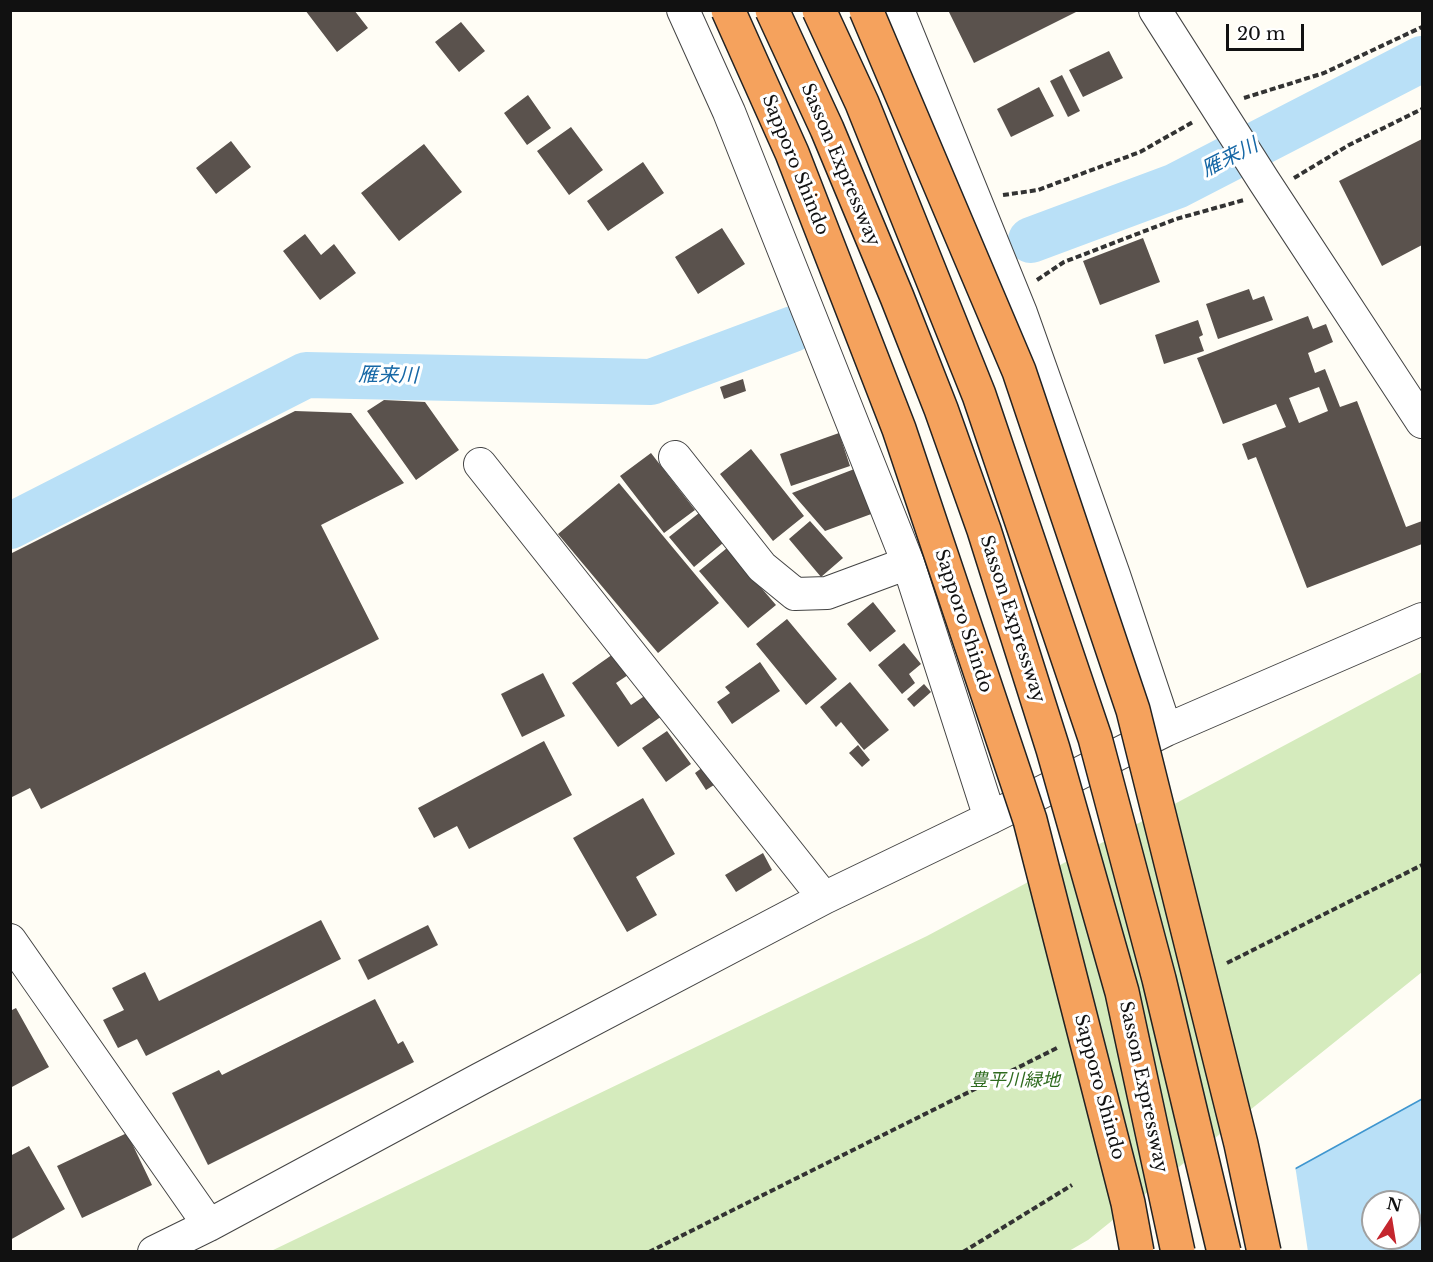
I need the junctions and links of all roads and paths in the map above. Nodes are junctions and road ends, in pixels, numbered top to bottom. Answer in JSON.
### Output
{"nodes":[{"id":1,"x":683,"y":10,"type":"edge"},
{"id":2,"x":728,"y":10,"type":"edge"},
{"id":3,"x":772,"y":10,"type":"edge"},
{"id":4,"x":819,"y":10,"type":"edge"},
{"id":5,"x":866,"y":10,"type":"edge"},
{"id":6,"x":898,"y":10,"type":"edge"},
{"id":7,"x":1155,"y":10,"type":"edge"},
{"id":8,"x":1422,"y":27,"type":"edge"},
{"id":9,"x":1422,"y":109,"type":"edge"},
{"id":10,"x":1218,"y":114,"type":"junction"},
{"id":11,"x":1267,"y":187,"type":"junction"},
{"id":12,"x":974,"y":199,"type":"junction"},
{"id":13,"x":1011,"y":290,"type":"junction"},
{"id":14,"x":1422,"y":422,"type":"edge"},
{"id":15,"x":675,"y":457,"type":"dead end"},
{"id":16,"x":480,"y":464,"type":"dead end"},
{"id":17,"x":908,"y":563,"type":"junction"},
{"id":18,"x":1422,"y":619,"type":"edge"},
{"id":19,"x":1166,"y":730,"type":"junction"},
{"id":20,"x":990,"y":818,"type":"junction"},
{"id":21,"x":1422,"y":865,"type":"edge"},
{"id":22,"x":824,"y":898,"type":"junction"},
{"id":23,"x":10,"y":940,"type":"edge"},
{"id":24,"x":1221,"y":966,"type":"dead end"},
{"id":25,"x":1062,"y":1045,"type":"dead end"},
{"id":26,"x":1072,"y":1185,"type":"dead end"},
{"id":27,"x":209,"y":1225,"type":"junction"},
{"id":28,"x":154,"y":1251,"type":"edge"},
{"id":29,"x":649,"y":1251,"type":"edge"},
{"id":30,"x":963,"y":1251,"type":"edge"},
{"id":31,"x":1137,"y":1251,"type":"edge"},
{"id":32,"x":1178,"y":1251,"type":"edge"},
{"id":33,"x":1224,"y":1251,"type":"edge"},
{"id":34,"x":1264,"y":1251,"type":"edge"}],
"edges":[{"from":1,"to":17,"type":"street"},
{"from":2,"to":31,"type":"highway","name":"Sapporo Shindo","bridge":true},
{"from":3,"to":32,"type":"highway","name":"Sasson Expressway","bridge":true},
{"from":4,"to":33,"type":"highway","bridge":true},
{"from":5,"to":34,"type":"highway","bridge":true},
{"from":6,"to":12,"type":"street"},
{"from":7,"to":10,"type":"street"},
{"from":8,"to":10,"type":"path"},
{"from":9,"to":11,"type":"path"},
{"from":10,"to":11,"type":"street"},
{"from":10,"to":12,"type":"path"},
{"from":11,"to":13,"type":"path"},
{"from":11,"to":14,"type":"street"},
{"from":12,"to":13,"type":"street"},
{"from":13,"to":19,"type":"street"},
{"from":15,"to":17,"type":"street"},
{"from":16,"to":22,"type":"street"},
{"from":17,"to":20,"type":"street"},
{"from":18,"to":19,"type":"street"},
{"from":19,"to":20,"type":"street"},
{"from":20,"to":22,"type":"street"},
{"from":21,"to":24,"type":"path"},
{"from":22,"to":27,"type":"street"},
{"from":23,"to":27,"type":"street"},
{"from":25,"to":29,"type":"path"},
{"from":26,"to":30,"type":"path"},
{"from":27,"to":28,"type":"street"}]}
